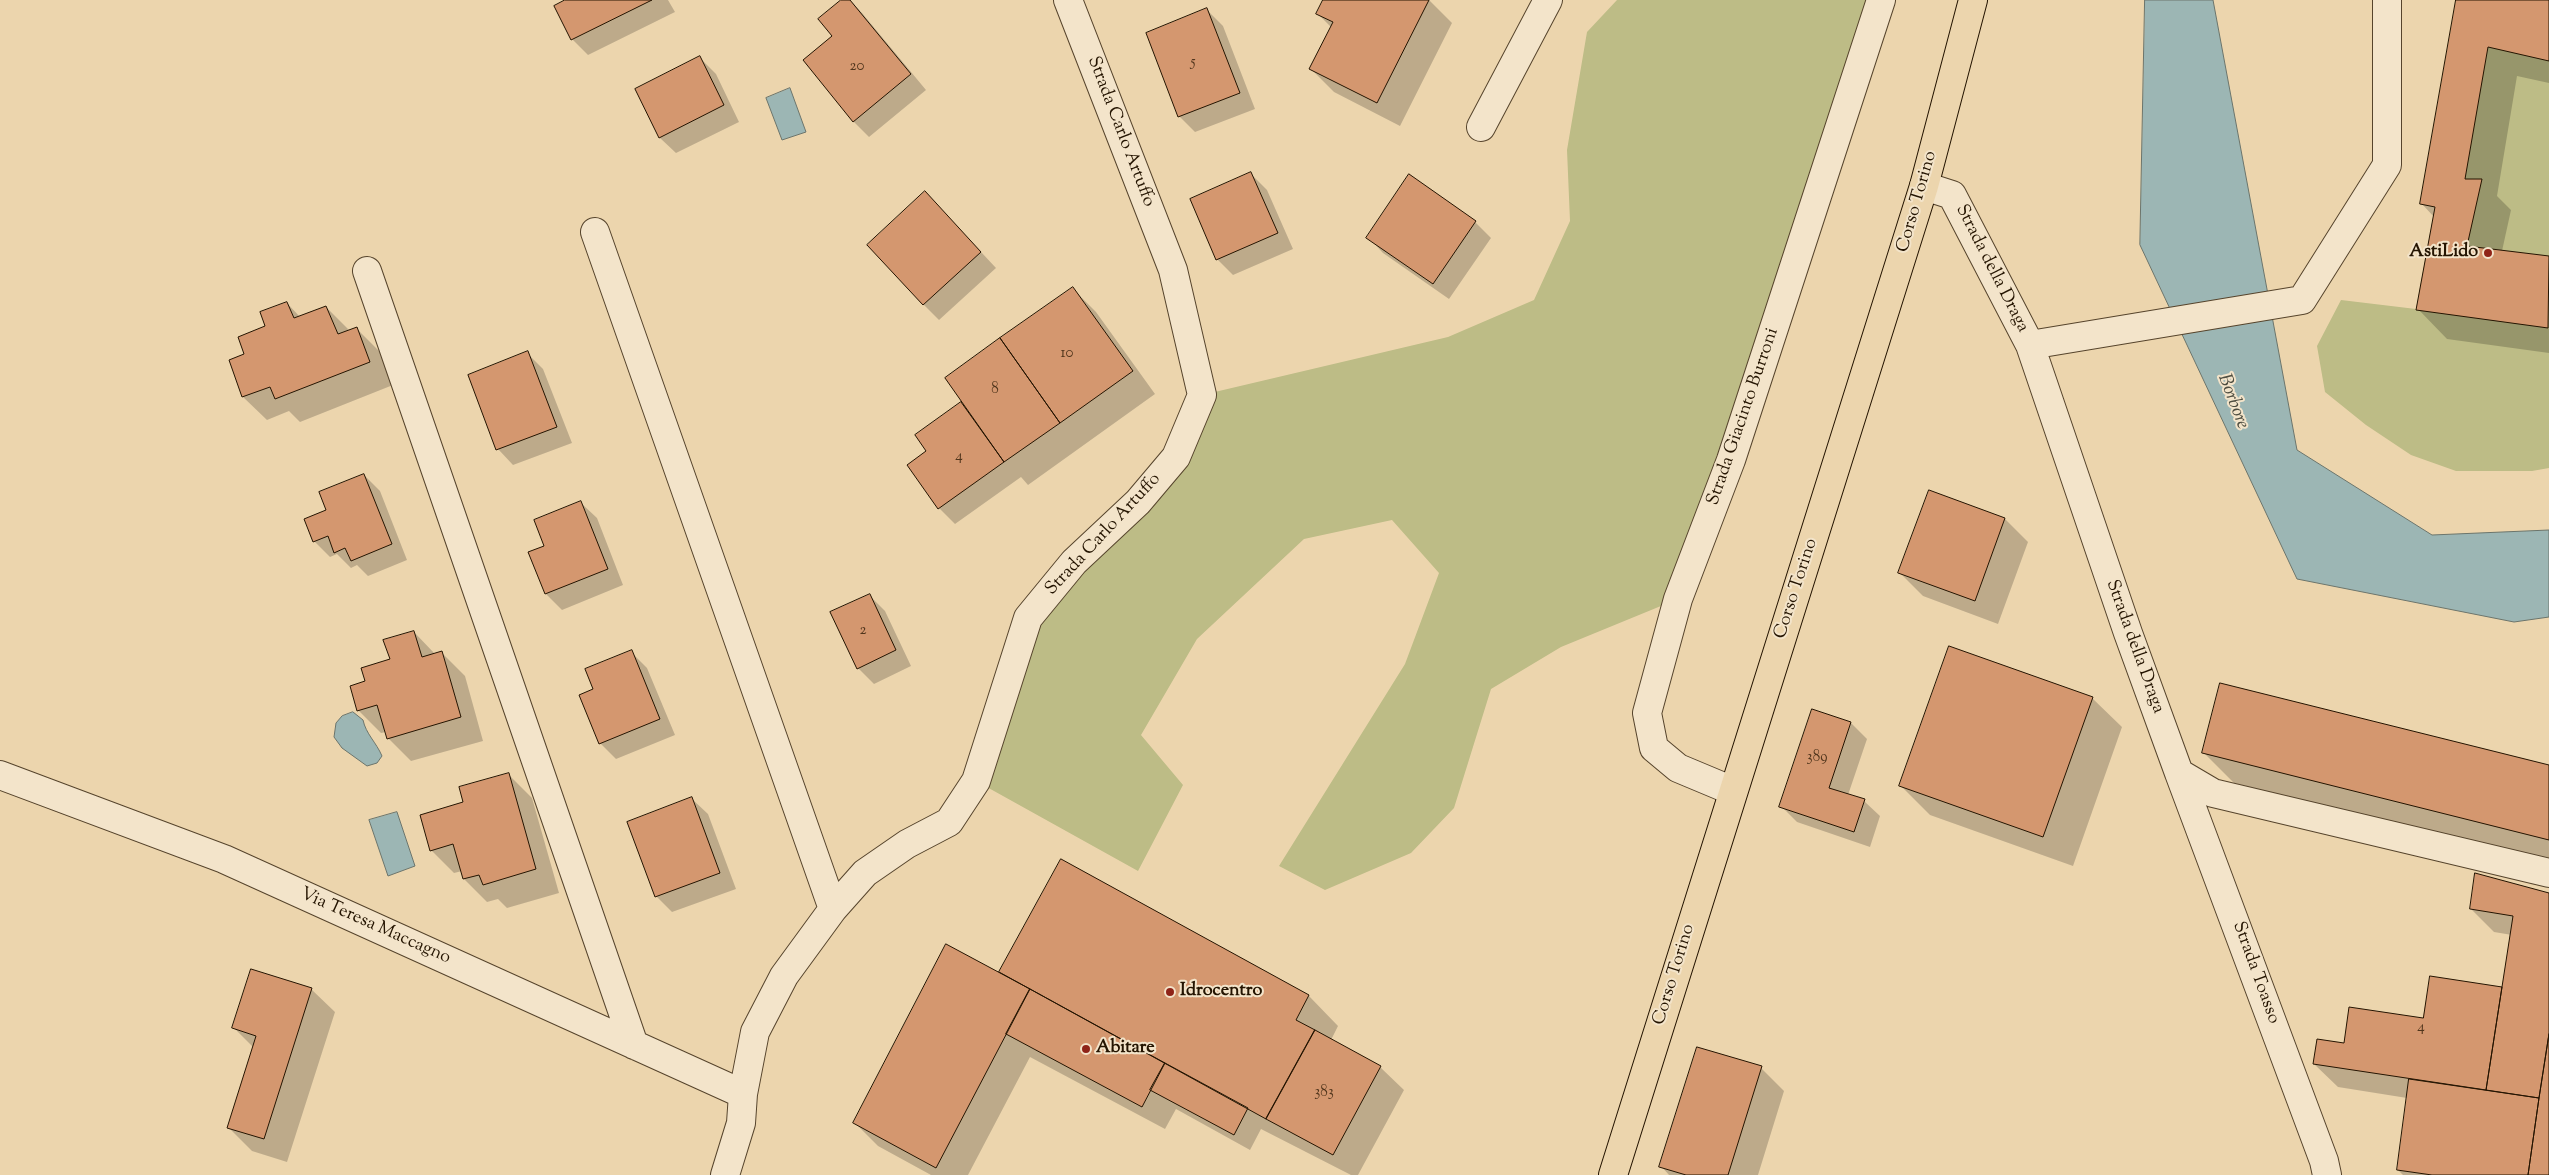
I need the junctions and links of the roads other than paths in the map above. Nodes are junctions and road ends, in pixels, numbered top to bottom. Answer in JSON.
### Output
{"nodes":[{"id":1,"x":1068,"y":0,"type":"edge"},
{"id":2,"x":1548,"y":0,"type":"edge"},
{"id":3,"x":1881,"y":0,"type":"edge"},
{"id":4,"x":1973,"y":0,"type":"edge"},
{"id":5,"x":2387,"y":0,"type":"edge"},
{"id":6,"x":1480,"y":127,"type":"dead end"},
{"id":7,"x":1924,"y":186,"type":"junction"},
{"id":8,"x":595,"y":232,"type":"dead end"},
{"id":9,"x":367,"y":271,"type":"dead end"},
{"id":10,"x":2030,"y":345,"type":"junction"},
{"id":11,"x":2179,"y":773,"type":"junction"},
{"id":12,"x":0,"y":774,"type":"edge"},
{"id":13,"x":1733,"y":791,"type":"junction"},
{"id":14,"x":2549,"y":873,"type":"edge"},
{"id":15,"x":833,"y":909,"type":"junction"},
{"id":16,"x":634,"y":1045,"type":"junction"},
{"id":17,"x":743,"y":1094,"type":"junction"},
{"id":18,"x":725,"y":1175,"type":"edge"},
{"id":19,"x":1612,"y":1175,"type":"edge"},
{"id":20,"x":2327,"y":1175,"type":"edge"}],
"edges":[{"from":1,"to":15,"type":"street","name":"Strada Carlo Artuffo"},
{"from":2,"to":6,"type":"street"},
{"from":3,"to":13,"type":"street","name":"Strada Giacinto Burroni"},
{"from":4,"to":7,"type":"main road","name":"Corso Torino"},
{"from":5,"to":10,"type":"street"},
{"from":7,"to":10,"type":"street","name":"Strada della Draga"},
{"from":7,"to":13,"type":"main road","name":"Corso Torino"},
{"from":8,"to":15,"type":"street"},
{"from":9,"to":16,"type":"street"},
{"from":10,"to":11,"type":"street","name":"Strada della Draga"},
{"from":11,"to":14,"type":"street"},
{"from":11,"to":20,"type":"street","name":"Strada Toasso"},
{"from":12,"to":16,"type":"street","name":"Via Teresa Maccagno"},
{"from":13,"to":19,"type":"main road","name":"Corso Torino"},
{"from":15,"to":17,"type":"street","name":"Strada Carlo Artuffo"},
{"from":16,"to":17,"type":"street","name":"Via Teresa Maccagno"},
{"from":17,"to":18,"type":"street","name":"Strada Carlo Artuffo"}]}
